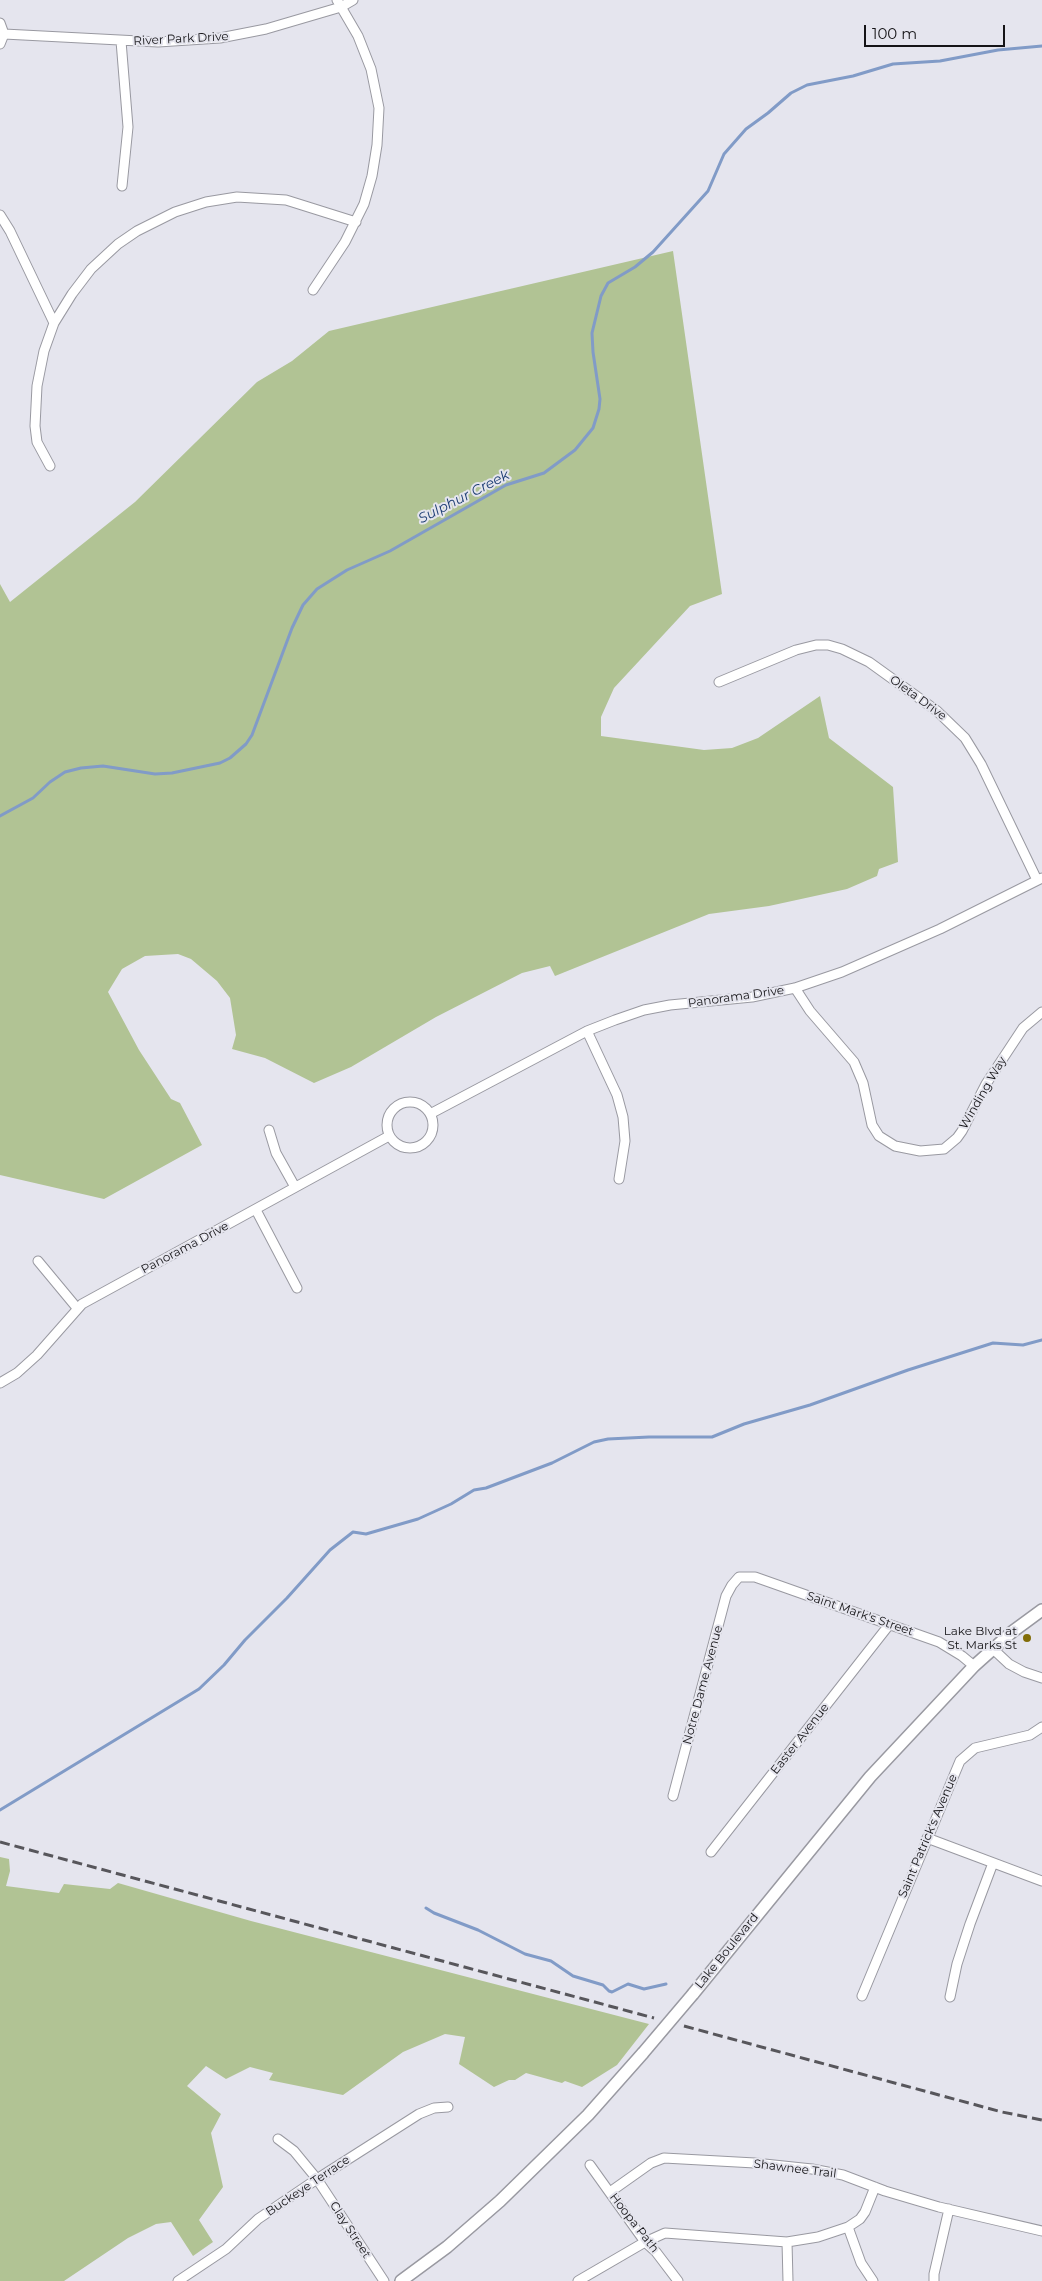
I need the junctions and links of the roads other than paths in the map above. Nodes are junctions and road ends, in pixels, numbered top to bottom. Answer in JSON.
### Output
{"nodes":[{"id":1,"x":353,"y":0,"type":"edge"},
{"id":2,"x":339,"y":3,"type":"edge"},
{"id":3,"x":0,"y":23,"type":"edge"},
{"id":4,"x":4,"y":34,"type":"junction"},
{"id":5,"x":120,"y":41,"type":"junction"},
{"id":6,"x":0,"y":44,"type":"edge"},
{"id":7,"x":122,"y":186,"type":"dead end"},
{"id":8,"x":0,"y":215,"type":"edge"},
{"id":9,"x":356,"y":222,"type":"junction"},
{"id":10,"x":313,"y":290,"type":"dead end"},
{"id":11,"x":54,"y":323,"type":"junction"},
{"id":12,"x":50,"y":466,"type":"dead end"},
{"id":13,"x":719,"y":682,"type":"dead end"},
{"id":14,"x":1039,"y":879,"type":"edge"},
{"id":15,"x":795,"y":988,"type":"junction"},
{"id":16,"x":1042,"y":1012,"type":"edge"},
{"id":17,"x":587,"y":1031,"type":"junction"},
{"id":18,"x":430,"y":1114,"type":"junction"},
{"id":19,"x":269,"y":1130,"type":"dead end"},
{"id":20,"x":389,"y":1136,"type":"junction"},
{"id":21,"x":619,"y":1179,"type":"dead end"},
{"id":22,"x":295,"y":1188,"type":"junction"},
{"id":23,"x":256,"y":1210,"type":"junction"},
{"id":24,"x":38,"y":1261,"type":"dead end"},
{"id":25,"x":297,"y":1288,"type":"dead end"},
{"id":26,"x":77,"y":1308,"type":"junction"},
{"id":27,"x":0,"y":1383,"type":"edge"},
{"id":28,"x":739,"y":1577,"type":"joint"},
{"id":29,"x":1042,"y":1610,"type":"edge"},
{"id":30,"x":889,"y":1625,"type":"junction"},
{"id":31,"x":993,"y":1648,"type":"junction"},
{"id":32,"x":974,"y":1666,"type":"junction"},
{"id":33,"x":1042,"y":1678,"type":"edge"},
{"id":34,"x":1042,"y":1727,"type":"edge"},
{"id":35,"x":673,"y":1796,"type":"dead end"},
{"id":36,"x":927,"y":1838,"type":"junction"},
{"id":37,"x":711,"y":1852,"type":"dead end"},
{"id":38,"x":993,"y":1863,"type":"junction"},
{"id":39,"x":1042,"y":1881,"type":"edge"},
{"id":40,"x":862,"y":1996,"type":"dead end"},
{"id":41,"x":950,"y":1997,"type":"dead end"},
{"id":42,"x":448,"y":2106,"type":"dead end"},
{"id":43,"x":278,"y":2138,"type":"dead end"},
{"id":44,"x":590,"y":2164,"type":"dead end"},
{"id":45,"x":317,"y":2179,"type":"junction"},
{"id":46,"x":875,"y":2187,"type":"junction"},
{"id":47,"x":610,"y":2192,"type":"junction"},
{"id":48,"x":949,"y":2209,"type":"junction"},
{"id":49,"x":848,"y":2227,"type":"junction"},
{"id":50,"x":1042,"y":2231,"type":"edge"},
{"id":51,"x":645,"y":2242,"type":"junction"},
{"id":52,"x":787,"y":2242,"type":"junction"},
{"id":53,"x":178,"y":2281,"type":"edge"},
{"id":54,"x":384,"y":2281,"type":"edge"},
{"id":55,"x":401,"y":2281,"type":"edge"},
{"id":56,"x":580,"y":2281,"type":"edge"},
{"id":57,"x":678,"y":2281,"type":"edge"},
{"id":58,"x":788,"y":2281,"type":"edge"},
{"id":59,"x":874,"y":2281,"type":"edge"},
{"id":60,"x":934,"y":2281,"type":"edge"}],
"edges":[{"from":1,"to":2,"type":"street","name":"River Park Drive"},
{"from":2,"to":5,"type":"street","name":"River Park Drive"},
{"from":2,"to":9,"type":"street"},
{"from":3,"to":4,"type":"street"},
{"from":4,"to":5,"type":"street","name":"River Park Drive"},
{"from":4,"to":6,"type":"street"},
{"from":5,"to":7,"type":"street"},
{"from":8,"to":11,"type":"street"},
{"from":9,"to":10,"type":"street"},
{"from":9,"to":11,"type":"street"},
{"from":11,"to":12,"type":"street"},
{"from":13,"to":14,"type":"street","name":"Oleta Drive"},
{"from":14,"to":15,"type":"street","name":"Panorama Drive"},
{"from":15,"to":16,"type":"street","name":"Winding Way"},
{"from":15,"to":17,"type":"street","name":"Panorama Drive"},
{"from":17,"to":18,"type":"street","name":"Panorama Drive"},
{"from":17,"to":21,"type":"street"},
{"from":18,"to":20,"type":"street"},
{"from":18,"to":20,"type":"street"},
{"from":19,"to":22,"type":"street"},
{"from":20,"to":22,"type":"street","name":"Panorama Drive"},
{"from":22,"to":23,"type":"street","name":"Panorama Drive"},
{"from":23,"to":25,"type":"street"},
{"from":23,"to":26,"type":"street","name":"Panorama Drive"},
{"from":24,"to":26,"type":"street"},
{"from":26,"to":27,"type":"street","name":"Panorama Drive"},
{"from":28,"to":30,"type":"street","name":"Saint Mark's Street"},
{"from":28,"to":35,"type":"street","name":"Notre Dame Avenue"},
{"from":29,"to":31,"type":"main road","name":"Lake Boulevard"},
{"from":30,"to":32,"type":"street","name":"Saint Mark's Street"},
{"from":30,"to":37,"type":"street","name":"Easter Avenue"},
{"from":31,"to":32,"type":"main road","name":"Lake Boulevard"},
{"from":31,"to":33,"type":"street"},
{"from":32,"to":55,"type":"main road","name":"Lake Boulevard","bridge":true},
{"from":34,"to":36,"type":"street","name":"Saint Patrick's Avenue"},
{"from":36,"to":38,"type":"street"},
{"from":36,"to":40,"type":"street","name":"Saint Patrick's Avenue"},
{"from":38,"to":39,"type":"street"},
{"from":38,"to":41,"type":"street"},
{"from":42,"to":45,"type":"street","name":"Buckeye Terrace"},
{"from":43,"to":45,"type":"street","name":"Clay Street"},
{"from":44,"to":47,"type":"street","name":"Hoopa Path"},
{"from":45,"to":53,"type":"street","name":"Buckeye Terrace"},
{"from":45,"to":54,"type":"street","name":"Clay Street"},
{"from":46,"to":47,"type":"street","name":"Shawnee Trail"},
{"from":46,"to":48,"type":"street","name":"Shawnee Trail"},
{"from":46,"to":49,"type":"street"},
{"from":47,"to":51,"type":"street","name":"Hoopa Path"},
{"from":48,"to":50,"type":"street","name":"Shawnee Trail"},
{"from":48,"to":60,"type":"street"},
{"from":49,"to":52,"type":"street"},
{"from":49,"to":59,"type":"street"},
{"from":51,"to":52,"type":"street"},
{"from":51,"to":56,"type":"street"},
{"from":51,"to":57,"type":"street","name":"Hoopa Path"},
{"from":52,"to":58,"type":"street"}]}
